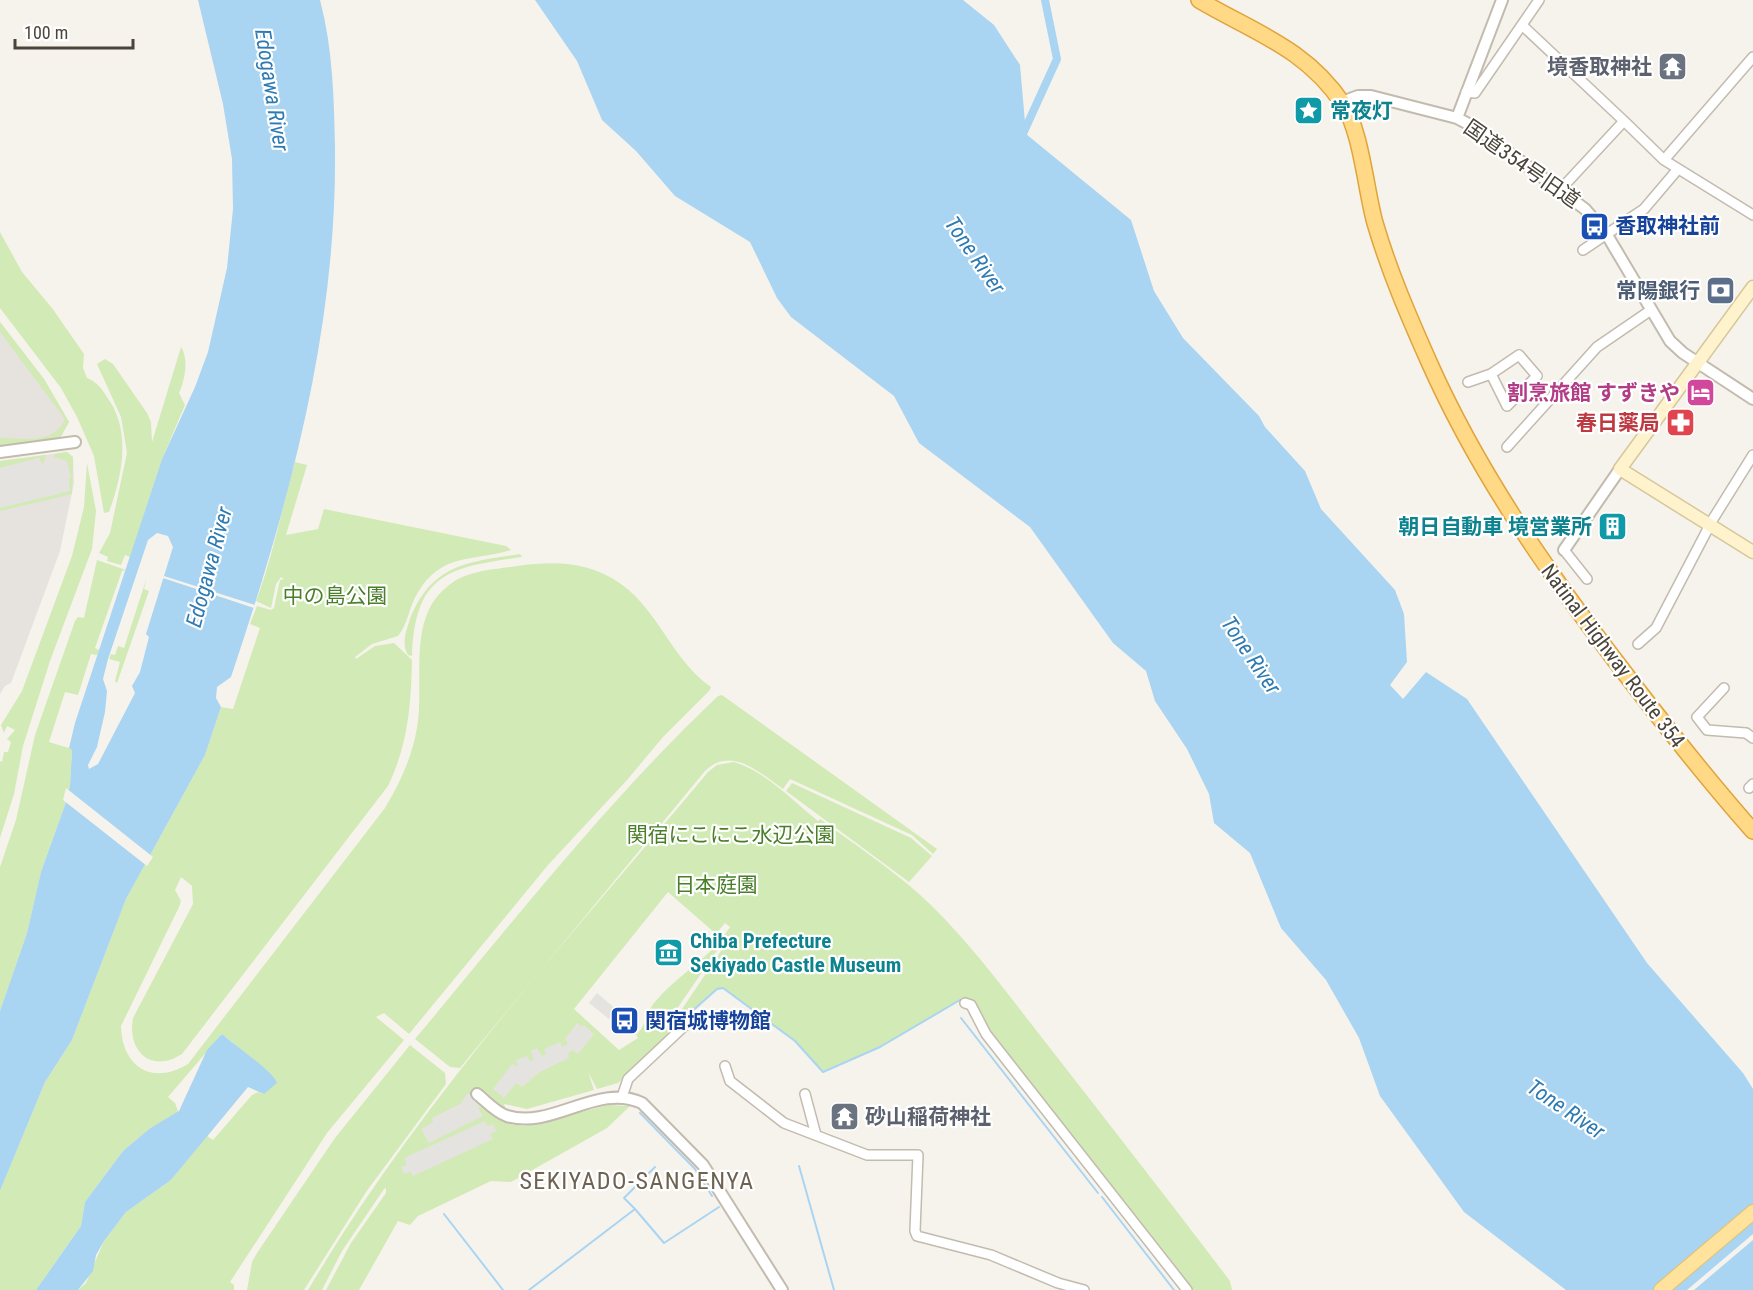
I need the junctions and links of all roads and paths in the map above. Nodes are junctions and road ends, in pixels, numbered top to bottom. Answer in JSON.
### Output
{"nodes":[{"id":1,"x":1199,"y":0,"type":"edge"},
{"id":2,"x":1502,"y":0,"type":"edge"},
{"id":3,"x":1539,"y":0,"type":"edge"},
{"id":4,"x":1523,"y":26,"type":"junction"},
{"id":5,"x":1753,"y":57,"type":"edge"},
{"id":6,"x":1466,"y":92,"type":"junction"},
{"id":7,"x":1342,"y":102,"type":"junction"},
{"id":8,"x":1457,"y":118,"type":"junction"},
{"id":9,"x":1623,"y":121,"type":"junction"},
{"id":10,"x":1664,"y":160,"type":"junction"},
{"id":11,"x":1678,"y":169,"type":"junction"},
{"id":12,"x":1561,"y":189,"type":"junction"},
{"id":13,"x":1753,"y":215,"type":"edge"},
{"id":14,"x":1607,"y":235,"type":"junction"},
{"id":15,"x":1582,"y":250,"type":"dead end"},
{"id":16,"x":1753,"y":287,"type":"edge"},
{"id":17,"x":1651,"y":310,"type":"junction"},
{"id":18,"x":1698,"y":363,"type":"junction"},
{"id":19,"x":1491,"y":374,"type":"junction"},
{"id":20,"x":1468,"y":382,"type":"dead end"},
{"id":21,"x":1753,"y":399,"type":"edge"},
{"id":22,"x":75,"y":442,"type":"dead end"},
{"id":23,"x":1507,"y":447,"type":"dead end"},
{"id":24,"x":0,"y":452,"type":"edge"},
{"id":25,"x":1753,"y":456,"type":"edge"},
{"id":26,"x":1620,"y":469,"type":"junction"},
{"id":27,"x":1711,"y":525,"type":"junction"},
{"id":28,"x":1564,"y":550,"type":"joint"},
{"id":29,"x":1753,"y":552,"type":"edge"},
{"id":30,"x":1587,"y":579,"type":"dead end"},
{"id":31,"x":1638,"y":644,"type":"dead end"},
{"id":32,"x":1724,"y":688,"type":"dead end"},
{"id":33,"x":1753,"y":738,"type":"edge"},
{"id":34,"x":1753,"y":831,"type":"edge"},
{"id":35,"x":965,"y":1003,"type":"dead end"},
{"id":36,"x":694,"y":1017,"type":"dead end"},
{"id":37,"x":725,"y":1066,"type":"dead end"},
{"id":38,"x":477,"y":1094,"type":"dead end"},
{"id":39,"x":805,"y":1094,"type":"dead end"},
{"id":40,"x":622,"y":1097,"type":"junction"},
{"id":41,"x":816,"y":1135,"type":"junction"},
{"id":42,"x":1753,"y":1212,"type":"edge"},
{"id":43,"x":782,"y":1290,"type":"edge"},
{"id":44,"x":1084,"y":1290,"type":"edge"},
{"id":45,"x":1187,"y":1290,"type":"edge"},
{"id":46,"x":1661,"y":1290,"type":"edge"}],
"edges":[{"from":1,"to":7,"type":"highway","name":"Natinal Highway Route 354"},
{"from":2,"to":6,"type":"street"},
{"from":3,"to":4,"type":"street"},
{"from":4,"to":6,"type":"street"},
{"from":4,"to":9,"type":"street"},
{"from":5,"to":10,"type":"street"},
{"from":6,"to":8,"type":"street"},
{"from":7,"to":8,"type":"street","name":"国道354号旧道"},
{"from":7,"to":34,"type":"highway","name":"Natinal Highway Route 354"},
{"from":8,"to":12,"type":"street","name":"国道354号旧道"},
{"from":9,"to":10,"type":"street"},
{"from":9,"to":12,"type":"street"},
{"from":10,"to":11,"type":"street"},
{"from":11,"to":13,"type":"street"},
{"from":11,"to":14,"type":"street"},
{"from":12,"to":14,"type":"street","name":"国道354号旧道"},
{"from":14,"to":15,"type":"street"},
{"from":14,"to":17,"type":"street","name":"国道354号旧道"},
{"from":16,"to":18,"type":"main road"},
{"from":17,"to":18,"type":"street","name":"国道354号旧道"},
{"from":17,"to":23,"type":"street"},
{"from":18,"to":21,"type":"street","name":"国道354号旧道"},
{"from":18,"to":26,"type":"main road"},
{"from":19,"to":19,"type":"street"},
{"from":19,"to":20,"type":"street"},
{"from":22,"to":24,"type":"street"},
{"from":25,"to":27,"type":"street"},
{"from":26,"to":27,"type":"main road"},
{"from":26,"to":28,"type":"street"},
{"from":27,"to":29,"type":"main road"},
{"from":27,"to":31,"type":"street"},
{"from":28,"to":30,"type":"street"},
{"from":32,"to":33,"type":"street"},
{"from":35,"to":45,"type":"street"},
{"from":36,"to":40,"type":"street"},
{"from":37,"to":41,"type":"street"},
{"from":38,"to":40,"type":"street"},
{"from":39,"to":41,"type":"street"},
{"from":40,"to":43,"type":"street"},
{"from":41,"to":44,"type":"street"},
{"from":42,"to":46,"type":"main road"}]}
